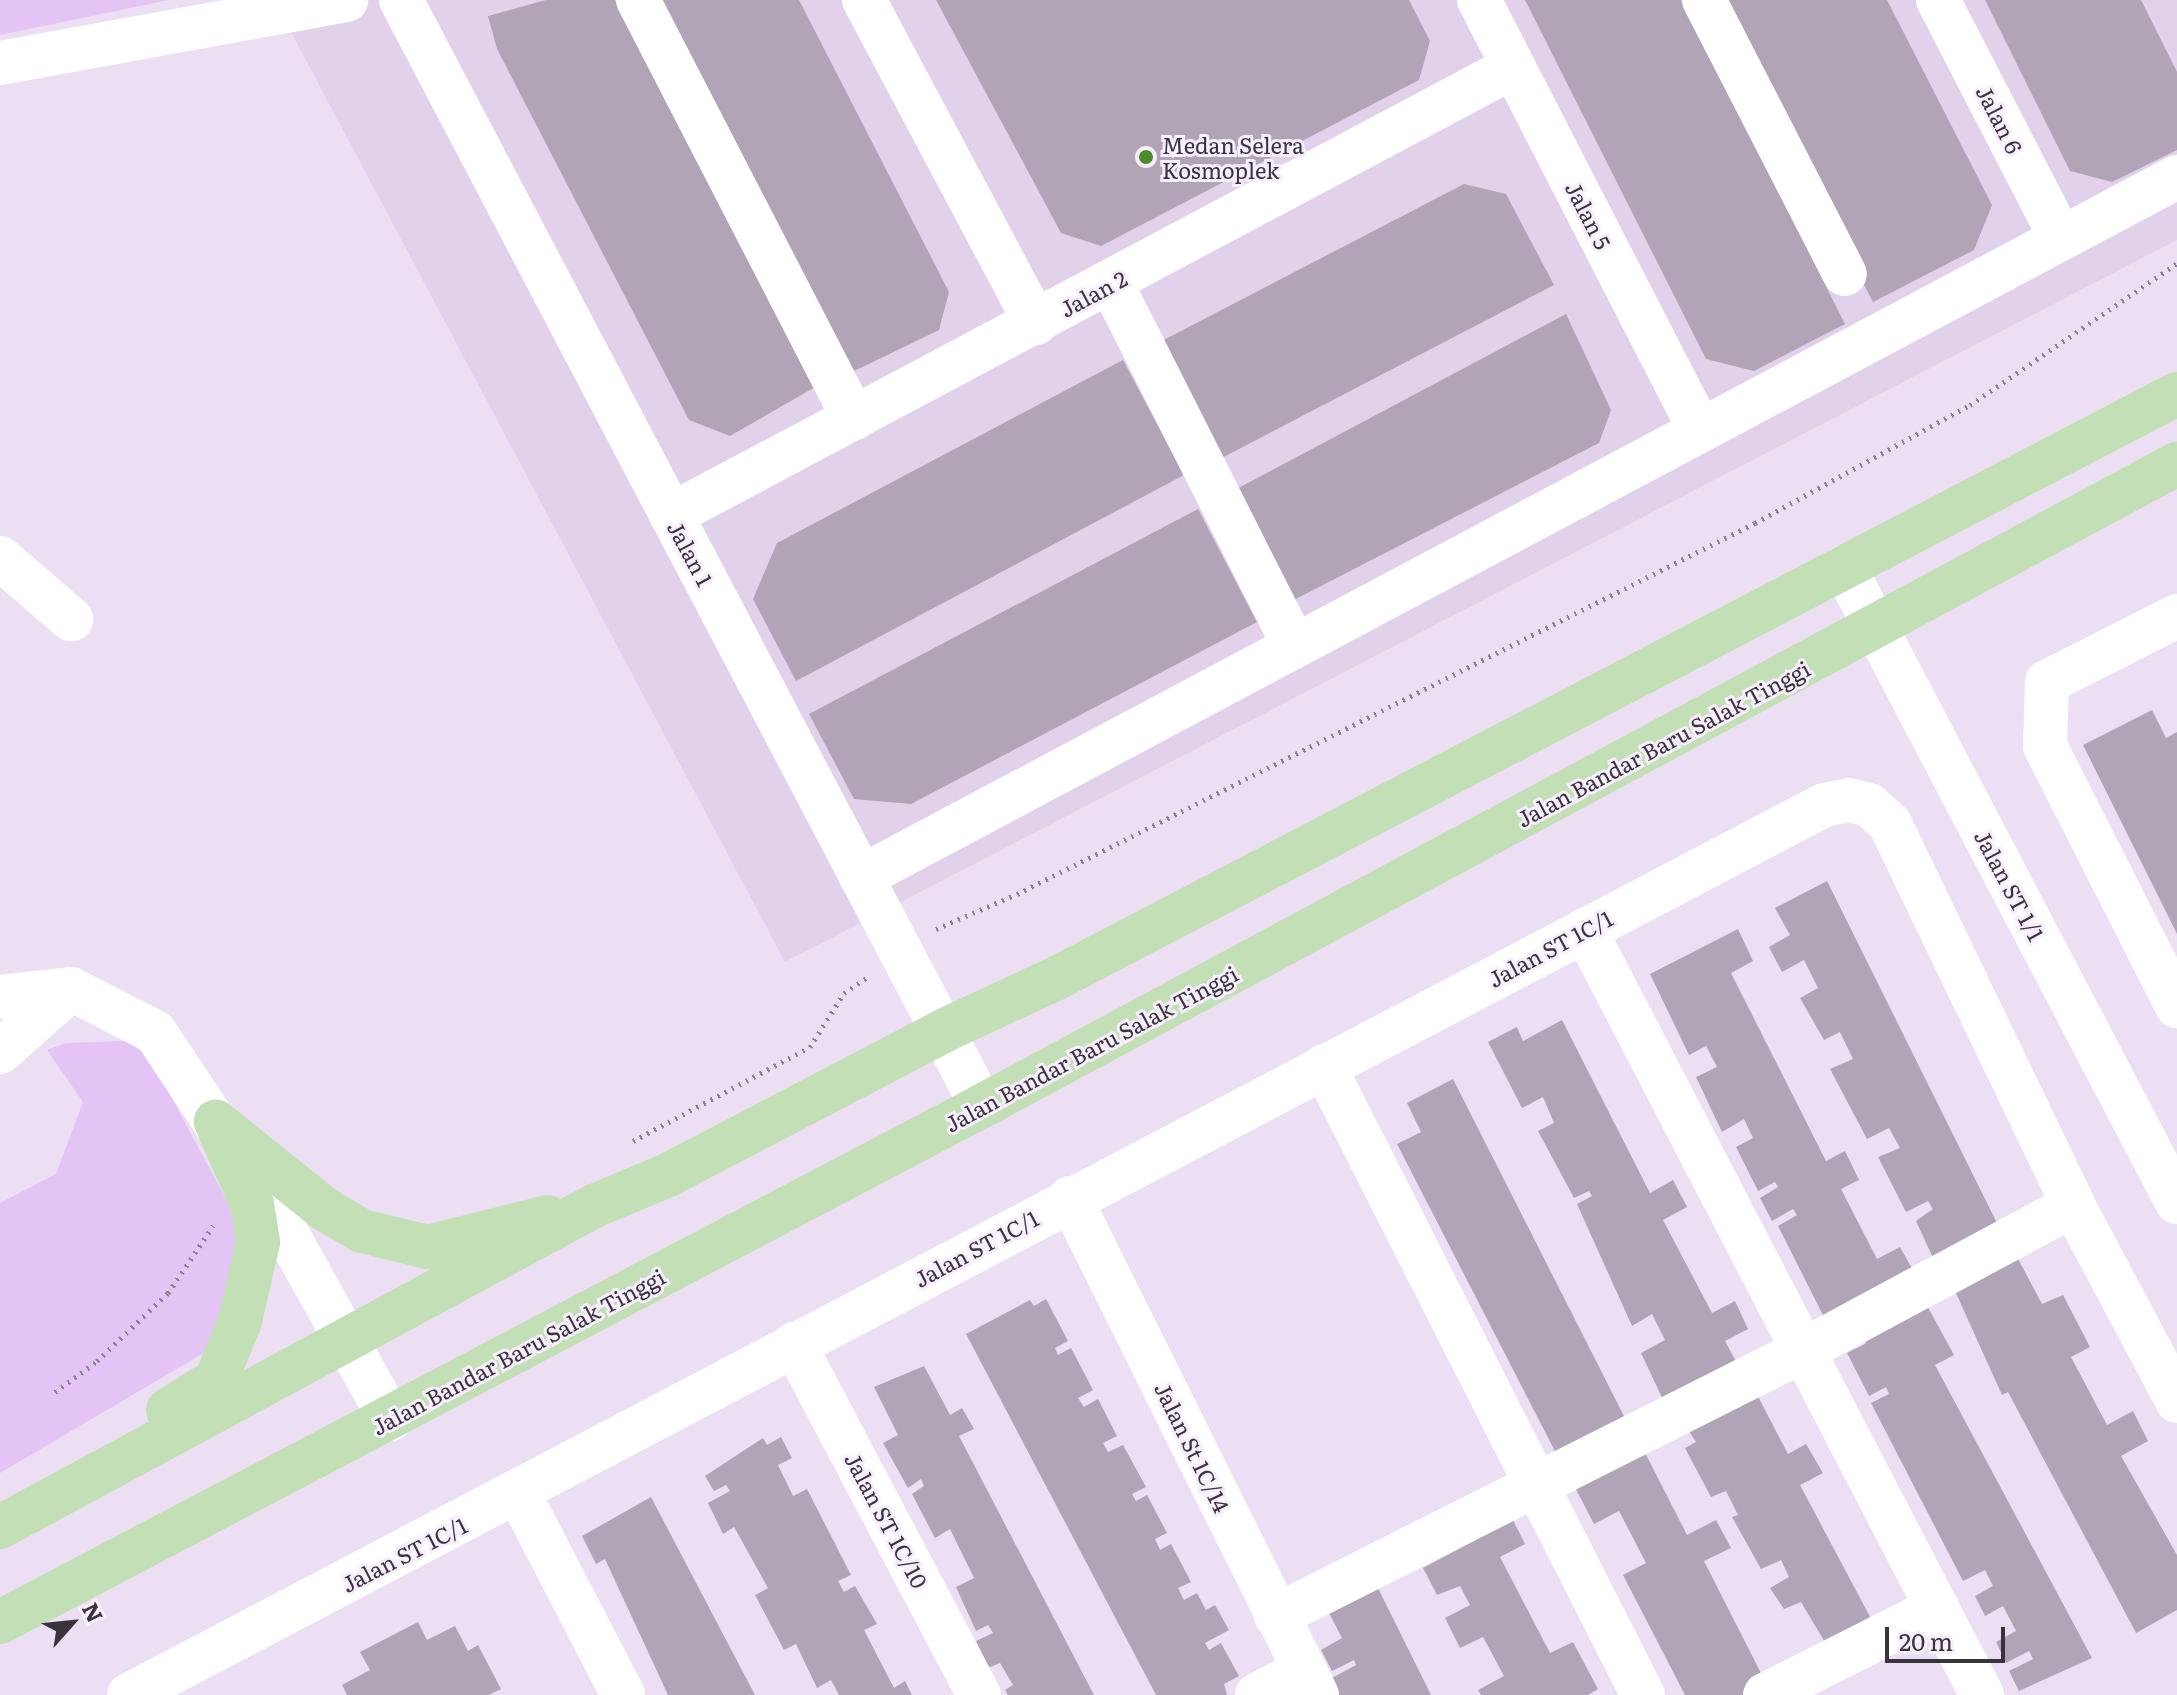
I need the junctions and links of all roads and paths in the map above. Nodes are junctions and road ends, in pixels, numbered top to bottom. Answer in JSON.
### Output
{"nodes":[{"id":1,"x":346,"y":0,"type":"edge"},
{"id":2,"x":401,"y":0,"type":"edge"},
{"id":3,"x":638,"y":0,"type":"edge"},
{"id":4,"x":864,"y":0,"type":"edge"},
{"id":5,"x":1479,"y":0,"type":"edge"},
{"id":6,"x":1704,"y":0,"type":"edge"},
{"id":7,"x":1938,"y":0,"type":"edge"},
{"id":8,"x":0,"y":63,"type":"edge"},
{"id":9,"x":1513,"y":67,"type":"junction"},
{"id":10,"x":2177,"y":177,"type":"edge"},
{"id":11,"x":2061,"y":238,"type":"junction"},
{"id":12,"x":2177,"y":263,"type":"edge"},
{"id":13,"x":1845,"y":274,"type":"dead end"},
{"id":14,"x":1111,"y":283,"type":"junction"},
{"id":15,"x":1036,"y":323,"type":"junction"},
{"id":16,"x":2177,"y":394,"type":"edge"},
{"id":17,"x":854,"y":419,"type":"junction"},
{"id":18,"x":1700,"y":430,"type":"junction"},
{"id":19,"x":2177,"y":464,"type":"edge"},
{"id":20,"x":671,"y":515,"type":"junction"},
{"id":21,"x":0,"y":558,"type":"edge"},
{"id":22,"x":1844,"y":567,"type":"junction"},
{"id":23,"x":2177,"y":616,"type":"edge"},
{"id":24,"x":71,"y":619,"type":"dead end"},
{"id":25,"x":1875,"y":630,"type":"junction"},
{"id":26,"x":1294,"y":646,"type":"junction"},
{"id":27,"x":861,"y":877,"type":"junction"},
{"id":28,"x":943,"y":924,"type":"dead end"},
{"id":29,"x":1585,"y":930,"type":"junction"},
{"id":30,"x":71,"y":989,"type":"junction"},
{"id":31,"x":844,"y":993,"type":"dead end"},
{"id":32,"x":0,"y":997,"type":"edge"},
{"id":33,"x":2177,"y":1006,"type":"edge"},
{"id":34,"x":945,"y":1030,"type":"junction"},
{"id":35,"x":0,"y":1052,"type":"edge"},
{"id":36,"x":1324,"y":1066,"type":"junction"},
{"id":37,"x":982,"y":1106,"type":"junction"},
{"id":38,"x":216,"y":1122,"type":"junction"},
{"id":39,"x":624,"y":1145,"type":"dead end"},
{"id":40,"x":2166,"y":1155,"type":"edge"},
{"id":41,"x":1070,"y":1198,"type":"junction"},
{"id":42,"x":2177,"y":1202,"type":"edge"},
{"id":43,"x":2073,"y":1205,"type":"junction"},
{"id":44,"x":594,"y":1206,"type":"junction"},
{"id":45,"x":216,"y":1220,"type":"dead end"},
{"id":46,"x":348,"y":1344,"type":"junction"},
{"id":47,"x":794,"y":1344,"type":"junction"},
{"id":48,"x":1804,"y":1350,"type":"junction"},
{"id":49,"x":55,"y":1392,"type":"dead end"},
{"id":50,"x":2177,"y":1401,"type":"edge"},
{"id":51,"x":390,"y":1419,"type":"junction"},
{"id":52,"x":1537,"y":1485,"type":"junction"},
{"id":53,"x":519,"y":1494,"type":"junction"},
{"id":54,"x":0,"y":1517,"type":"edge"},
{"id":55,"x":0,"y":1527,"type":"edge"},
{"id":56,"x":1937,"y":1608,"type":"junction"},
{"id":57,"x":1276,"y":1616,"type":"junction"},
{"id":58,"x":0,"y":1622,"type":"edge"},
{"id":59,"x":1310,"y":1682,"type":"edge"},
{"id":60,"x":129,"y":1695,"type":"edge"},
{"id":61,"x":623,"y":1695,"type":"edge"},
{"id":62,"x":979,"y":1695,"type":"edge"},
{"id":63,"x":1257,"y":1695,"type":"edge"},
{"id":64,"x":1643,"y":1695,"type":"edge"},
{"id":65,"x":1765,"y":1695,"type":"edge"},
{"id":66,"x":1982,"y":1695,"type":"edge"}],
"edges":[{"from":1,"to":8,"type":"street"},
{"from":2,"to":20,"type":"street","name":"Jalan 1"},
{"from":3,"to":17,"type":"street"},
{"from":4,"to":15,"type":"street"},
{"from":5,"to":9,"type":"street","name":"Jalan 5"},
{"from":6,"to":13,"type":"street"},
{"from":7,"to":11,"type":"street","name":"Jalan 6"},
{"from":9,"to":14,"type":"street","name":"Jalan 2"},
{"from":9,"to":18,"type":"street","name":"Jalan 5"},
{"from":10,"to":11,"type":"street"},
{"from":11,"to":18,"type":"street"},
{"from":12,"to":28,"type":"path"},
{"from":14,"to":15,"type":"street","name":"Jalan 2"},
{"from":14,"to":26,"type":"street"},
{"from":15,"to":17,"type":"street","name":"Jalan 2"},
{"from":16,"to":22,"type":"main road"},
{"from":17,"to":20,"type":"street","name":"Jalan 2"},
{"from":18,"to":26,"type":"street"},
{"from":19,"to":25,"type":"main road","name":"Jalan Bandar Baru Salak Tinggi"},
{"from":20,"to":27,"type":"street","name":"Jalan 1"},
{"from":21,"to":24,"type":"street"},
{"from":22,"to":25,"type":"street","name":"Jalan ST 1/1"},
{"from":22,"to":34,"type":"main road"},
{"from":23,"to":33,"type":"street"},
{"from":25,"to":37,"type":"main road","name":"Jalan Bandar Baru Salak Tinggi"},
{"from":25,"to":40,"type":"street","name":"Jalan ST 1/1"},
{"from":26,"to":27,"type":"street"},
{"from":27,"to":34,"type":"street","name":"Jalan 1"},
{"from":29,"to":36,"type":"street","name":"Jalan ST 1C/1"},
{"from":29,"to":43,"type":"street","name":"Jalan ST 1C/1"},
{"from":29,"to":48,"type":"street"},
{"from":30,"to":32,"type":"street"},
{"from":30,"to":35,"type":"street"},
{"from":30,"to":38,"type":"street"},
{"from":31,"to":39,"type":"path"},
{"from":34,"to":37,"type":"street","name":"Jalan 1"},
{"from":34,"to":44,"type":"main road"},
{"from":36,"to":41,"type":"street","name":"Jalan ST 1C/1"},
{"from":36,"to":52,"type":"street"},
{"from":37,"to":51,"type":"main road","name":"Jalan Bandar Baru Salak Tinggi"},
{"from":38,"to":44,"type":"main road"},
{"from":38,"to":46,"type":"street"},
{"from":38,"to":54,"type":"main road"},
{"from":40,"to":42,"type":"street","name":"Jalan ST 1/1"},
{"from":41,"to":47,"type":"street","name":"Jalan ST 1C/1"},
{"from":41,"to":57,"type":"street","name":"Jalan St 1C/14"},
{"from":43,"to":48,"type":"street"},
{"from":43,"to":50,"type":"street"},
{"from":44,"to":46,"type":"main road"},
{"from":45,"to":49,"type":"path"},
{"from":46,"to":51,"type":"street"},
{"from":46,"to":55,"type":"main road"},
{"from":47,"to":53,"type":"street","name":"Jalan ST 1C/1"},
{"from":47,"to":62,"type":"street","name":"Jalan ST 1C/10"},
{"from":48,"to":52,"type":"street"},
{"from":48,"to":56,"type":"street"},
{"from":51,"to":58,"type":"main road","name":"Jalan Bandar Baru Salak Tinggi"},
{"from":52,"to":57,"type":"street"},
{"from":52,"to":64,"type":"street"},
{"from":53,"to":60,"type":"street","name":"Jalan ST 1C/1"},
{"from":53,"to":61,"type":"street"},
{"from":56,"to":65,"type":"street"},
{"from":56,"to":66,"type":"street"},
{"from":57,"to":59,"type":"street","name":"Jalan St 1C/14"},
{"from":59,"to":63,"type":"street"}]}
